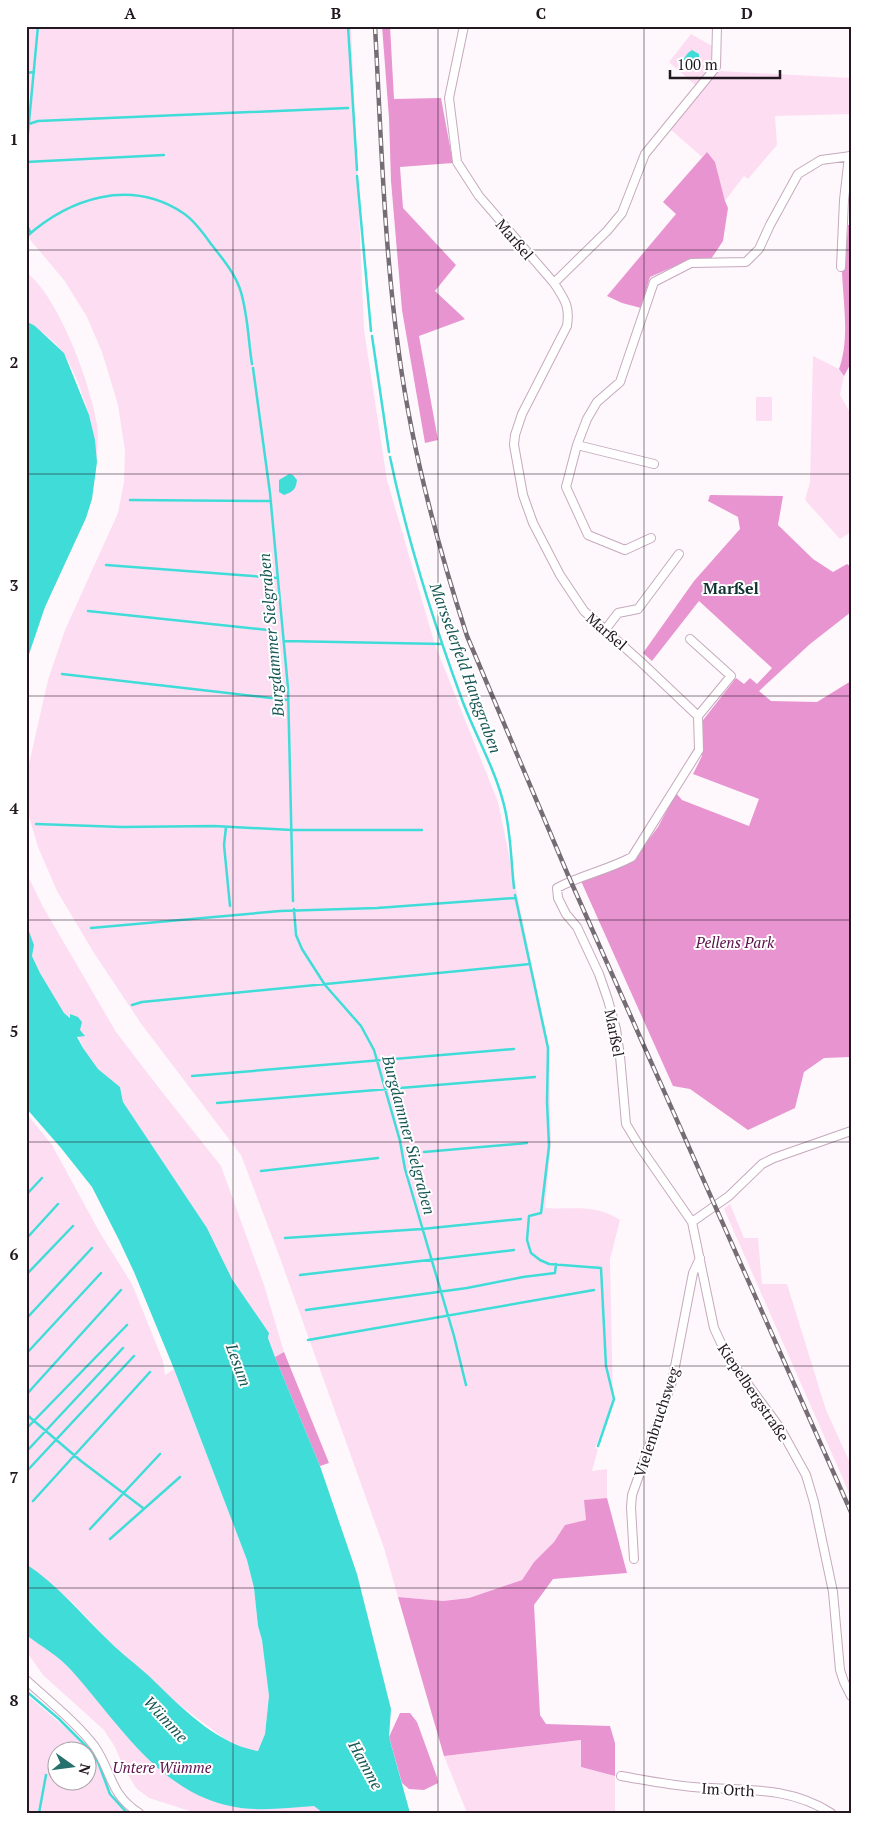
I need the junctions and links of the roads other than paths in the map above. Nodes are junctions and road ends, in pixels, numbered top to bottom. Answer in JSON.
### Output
{"nodes":[{"id":1,"x":464,"y":26,"type":"edge"},
{"id":2,"x":717,"y":26,"type":"edge"},
{"id":3,"x":850,"y":156,"type":"edge"},
{"id":4,"x":841,"y":267,"type":"dead end"},
{"id":5,"x":554,"y":284,"type":"junction"},
{"id":6,"x":576,"y":445,"type":"junction"},
{"id":7,"x":654,"y":464,"type":"dead end"},
{"id":8,"x":651,"y":538,"type":"dead end"},
{"id":9,"x":679,"y":554,"type":"dead end"},
{"id":10,"x":605,"y":630,"type":"junction"},
{"id":11,"x":690,"y":638,"type":"dead end"},
{"id":12,"x":698,"y":716,"type":"junction"},
{"id":13,"x":851,"y":1131,"type":"edge"},
{"id":14,"x":664,"y":1180,"type":"joint"},
{"id":15,"x":692,"y":1222,"type":"junction"},
{"id":16,"x":700,"y":1258,"type":"junction"},
{"id":17,"x":634,"y":1559,"type":"dead end"},
{"id":18,"x":26,"y":1680,"type":"edge"},
{"id":19,"x":851,"y":1696,"type":"edge"},
{"id":20,"x":621,"y":1776,"type":"dead end"},
{"id":21,"x":139,"y":1813,"type":"edge"},
{"id":22,"x":831,"y":1813,"type":"edge"}],
"edges":[{"from":1,"to":5,"type":"street","name":"Marßel"},
{"from":2,"to":5,"type":"street"},
{"from":3,"to":4,"type":"street"},
{"from":3,"to":6,"type":"street"},
{"from":5,"to":10,"type":"street","name":"Marßel"},
{"from":6,"to":7,"type":"street"},
{"from":6,"to":8,"type":"street"},
{"from":9,"to":10,"type":"street"},
{"from":10,"to":12,"type":"street","name":"Marßel"},
{"from":11,"to":12,"type":"street"},
{"from":12,"to":14,"type":"street","name":"Marßel"},
{"from":13,"to":15,"type":"street"},
{"from":14,"to":15,"type":"street","name":"Kiepelbergstraße"},
{"from":15,"to":16,"type":"street","name":"Kiepelbergstraße"},
{"from":16,"to":17,"type":"street","name":"Vielenbruchsweg"},
{"from":16,"to":19,"type":"street","name":"Kiepelbergstraße"},
{"from":18,"to":21,"type":"street"},
{"from":20,"to":22,"type":"street","name":"Im Orth"}]}
